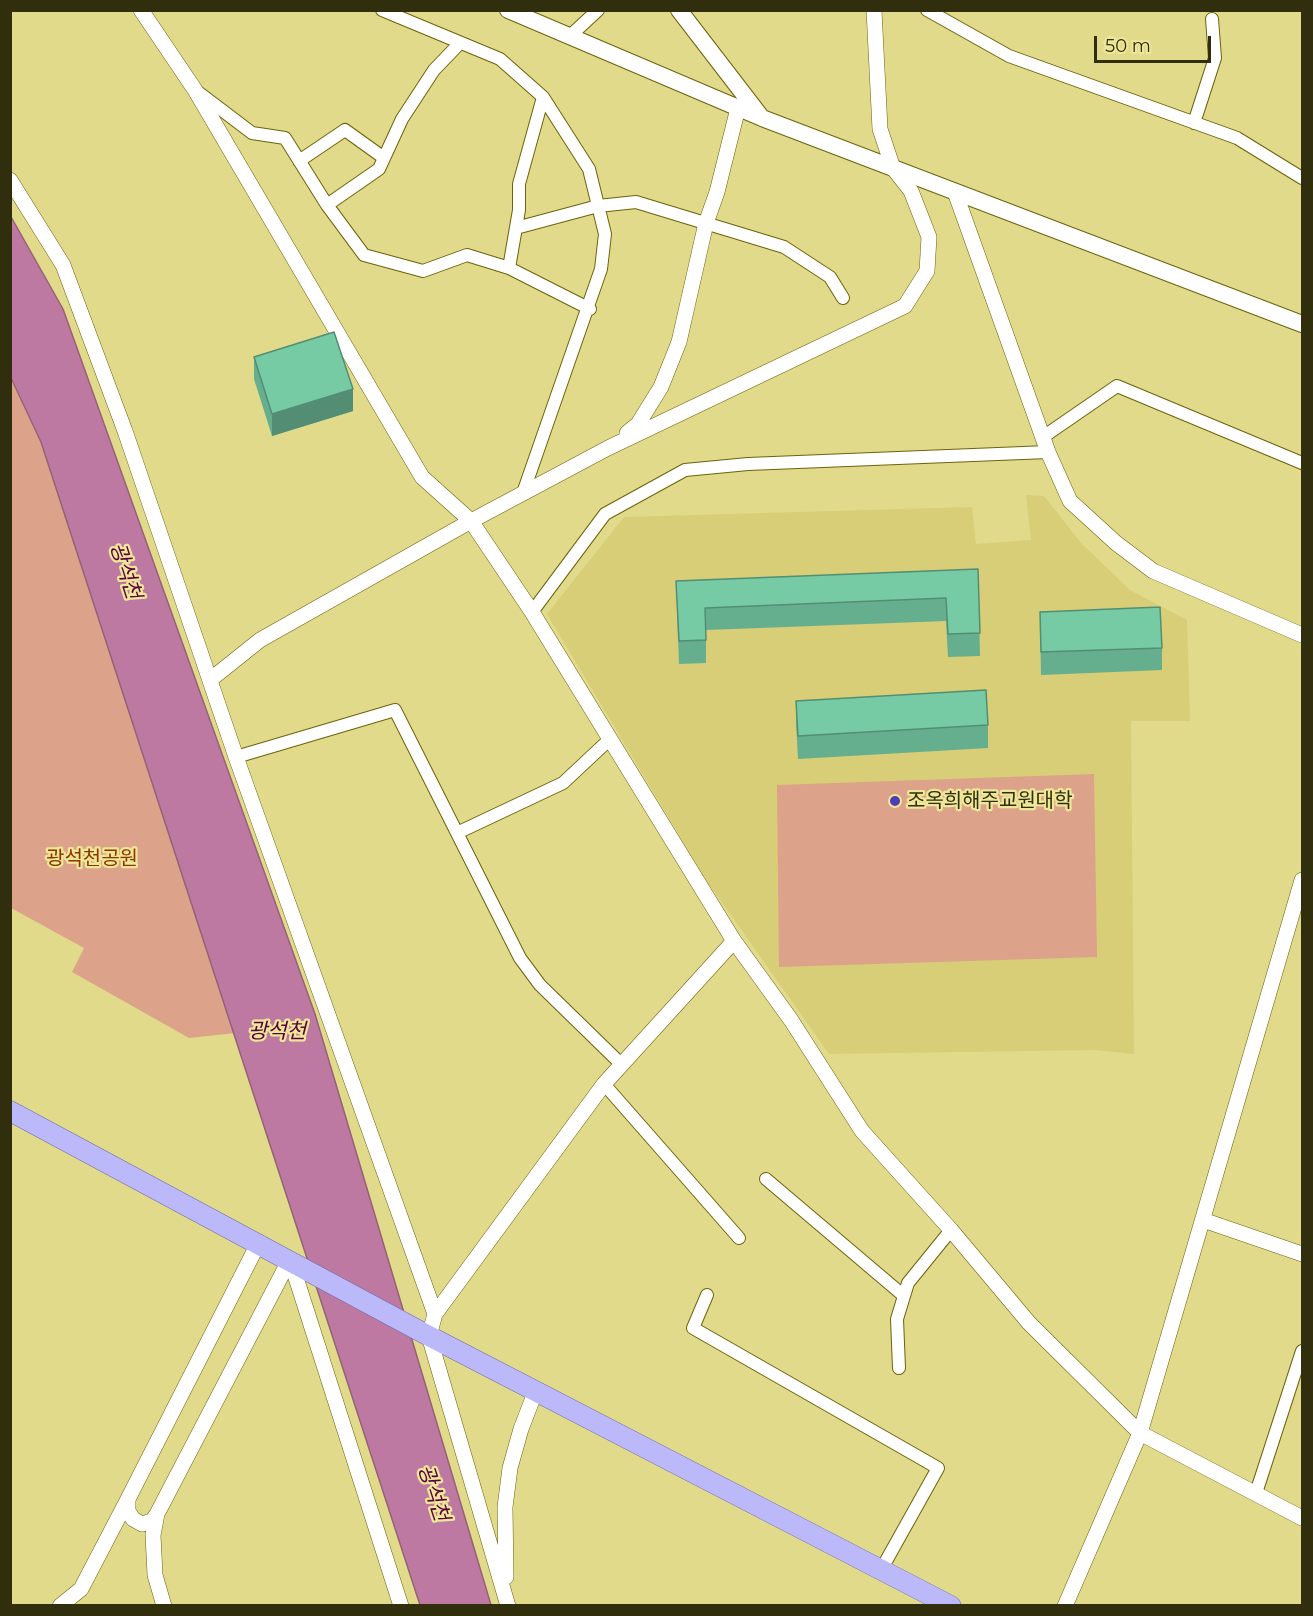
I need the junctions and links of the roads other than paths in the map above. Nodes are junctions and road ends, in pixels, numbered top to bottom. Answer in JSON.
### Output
{"nodes":[{"id":1,"x":382,"y":10,"type":"edge"},
{"id":2,"x":508,"y":10,"type":"edge"},
{"id":3,"x":598,"y":10,"type":"edge"},
{"id":4,"x":679,"y":10,"type":"edge"},
{"id":5,"x":874,"y":10,"type":"edge"},
{"id":6,"x":927,"y":10,"type":"edge"},
{"id":7,"x":141,"y":11,"type":"edge"},
{"id":8,"x":1212,"y":19,"type":"dead end"},
{"id":9,"x":570,"y":36,"type":"junction"},
{"id":10,"x":460,"y":43,"type":"junction"},
{"id":11,"x":195,"y":90,"type":"junction"},
{"id":12,"x":543,"y":97,"type":"junction"},
{"id":13,"x":738,"y":108,"type":"junction"},
{"id":14,"x":762,"y":118,"type":"junction"},
{"id":15,"x":1194,"y":123,"type":"junction"},
{"id":16,"x":384,"y":158,"type":"junction"},
{"id":17,"x":299,"y":161,"type":"junction"},
{"id":18,"x":893,"y":168,"type":"junction"},
{"id":19,"x":1302,"y":178,"type":"edge"},
{"id":20,"x":10,"y":180,"type":"edge"},
{"id":21,"x":955,"y":192,"type":"junction"},
{"id":22,"x":327,"y":205,"type":"junction"},
{"id":23,"x":598,"y":206,"type":"junction"},
{"id":24,"x":706,"y":223,"type":"junction"},
{"id":25,"x":516,"y":228,"type":"junction"},
{"id":26,"x":509,"y":268,"type":"junction"},
{"id":27,"x":843,"y":298,"type":"dead end"},
{"id":28,"x":590,"y":309,"type":"junction"},
{"id":29,"x":1302,"y":324,"type":"edge"},
{"id":30,"x":1043,"y":436,"type":"junction"},
{"id":31,"x":608,"y":448,"type":"junction"},
{"id":32,"x":1048,"y":452,"type":"junction"},
{"id":33,"x":1302,"y":463,"type":"edge"},
{"id":34,"x":523,"y":493,"type":"junction"},
{"id":35,"x":471,"y":521,"type":"junction"},
{"id":36,"x":532,"y":612,"type":"junction"},
{"id":37,"x":1302,"y":635,"type":"edge"},
{"id":38,"x":210,"y":680,"type":"junction"},
{"id":39,"x":610,"y":740,"type":"junction"},
{"id":40,"x":236,"y":757,"type":"junction"},
{"id":41,"x":457,"y":833,"type":"junction"},
{"id":42,"x":1302,"y":880,"type":"edge"},
{"id":43,"x":734,"y":941,"type":"junction"},
{"id":44,"x":621,"y":1064,"type":"junction"},
{"id":45,"x":604,"y":1084,"type":"junction"},
{"id":46,"x":10,"y":1111,"type":"edge"},
{"id":47,"x":766,"y":1179,"type":"dead end"},
{"id":48,"x":1203,"y":1220,"type":"junction"},
{"id":49,"x":951,"y":1230,"type":"junction"},
{"id":50,"x":739,"y":1238,"type":"dead end"},
{"id":51,"x":259,"y":1242,"type":"junction"},
{"id":52,"x":1302,"y":1254,"type":"edge"},
{"id":53,"x":290,"y":1259,"type":"junction"},
{"id":54,"x":707,"y":1295,"type":"dead end"},
{"id":55,"x":904,"y":1296,"type":"junction"},
{"id":56,"x":435,"y":1314,"type":"junction"},
{"id":57,"x":422,"y":1332,"type":"junction"},
{"id":58,"x":1302,"y":1351,"type":"edge"},
{"id":59,"x":899,"y":1368,"type":"dead end"},
{"id":60,"x":536,"y":1390,"type":"junction"},
{"id":61,"x":1140,"y":1432,"type":"junction"},
{"id":62,"x":1256,"y":1493,"type":"junction"},
{"id":63,"x":128,"y":1499,"type":"junction"},
{"id":64,"x":158,"y":1514,"type":"junction"},
{"id":65,"x":1302,"y":1518,"type":"edge"},
{"id":66,"x":881,"y":1570,"type":"junction"},
{"id":67,"x":507,"y":1601,"type":"edge"},
{"id":68,"x":60,"y":1605,"type":"edge"},
{"id":69,"x":164,"y":1605,"type":"edge"},
{"id":70,"x":401,"y":1605,"type":"edge"},
{"id":71,"x":951,"y":1605,"type":"edge"},
{"id":72,"x":1065,"y":1605,"type":"edge"}],
"edges":[{"from":1,"to":10,"type":"street"},
{"from":2,"to":9,"type":"main road"},
{"from":3,"to":9,"type":"street"},
{"from":4,"to":14,"type":"main road"},
{"from":5,"to":18,"type":"street"},
{"from":6,"to":15,"type":"street"},
{"from":7,"to":11,"type":"street"},
{"from":8,"to":15,"type":"street"},
{"from":9,"to":13,"type":"main road"},
{"from":10,"to":12,"type":"street"},
{"from":10,"to":16,"type":"street"},
{"from":11,"to":17,"type":"street"},
{"from":11,"to":35,"type":"street"},
{"from":12,"to":23,"type":"street"},
{"from":12,"to":25,"type":"street"},
{"from":13,"to":14,"type":"main road"},
{"from":13,"to":24,"type":"street"},
{"from":14,"to":18,"type":"main road"},
{"from":15,"to":19,"type":"street"},
{"from":16,"to":17,"type":"street"},
{"from":16,"to":22,"type":"street"},
{"from":17,"to":22,"type":"street"},
{"from":18,"to":21,"type":"main road"},
{"from":18,"to":31,"type":"street"},
{"from":20,"to":38,"type":"street"},
{"from":21,"to":29,"type":"main road"},
{"from":21,"to":30,"type":"street"},
{"from":22,"to":26,"type":"street"},
{"from":23,"to":24,"type":"street"},
{"from":23,"to":25,"type":"street"},
{"from":23,"to":28,"type":"street"},
{"from":24,"to":27,"type":"street"},
{"from":24,"to":31,"type":"street"},
{"from":25,"to":26,"type":"street"},
{"from":26,"to":28,"type":"street"},
{"from":28,"to":34,"type":"street"},
{"from":30,"to":32,"type":"street"},
{"from":30,"to":33,"type":"street"},
{"from":31,"to":34,"type":"street"},
{"from":32,"to":36,"type":"street"},
{"from":32,"to":37,"type":"street"},
{"from":34,"to":35,"type":"street"},
{"from":35,"to":36,"type":"street"},
{"from":35,"to":38,"type":"street"},
{"from":36,"to":39,"type":"street"},
{"from":38,"to":40,"type":"street"},
{"from":39,"to":41,"type":"street"},
{"from":39,"to":43,"type":"street"},
{"from":40,"to":41,"type":"street"},
{"from":40,"to":56,"type":"street"},
{"from":41,"to":44,"type":"street"},
{"from":42,"to":48,"type":"street"},
{"from":43,"to":44,"type":"street"},
{"from":43,"to":49,"type":"street"},
{"from":44,"to":45,"type":"street"},
{"from":45,"to":50,"type":"street"},
{"from":45,"to":56,"type":"street"},
{"from":46,"to":51,"type":"main road"},
{"from":47,"to":55,"type":"street"},
{"from":48,"to":52,"type":"street"},
{"from":48,"to":61,"type":"street"},
{"from":49,"to":55,"type":"street"},
{"from":49,"to":61,"type":"street"},
{"from":51,"to":53,"type":"main road"},
{"from":51,"to":63,"type":"street"},
{"from":53,"to":57,"type":"main road"},
{"from":53,"to":64,"type":"street"},
{"from":53,"to":70,"type":"street"},
{"from":54,"to":66,"type":"street"},
{"from":55,"to":59,"type":"street"},
{"from":56,"to":57,"type":"street"},
{"from":57,"to":60,"type":"main road"},
{"from":57,"to":67,"type":"street"},
{"from":58,"to":62,"type":"street"},
{"from":60,"to":66,"type":"main road"},
{"from":60,"to":67,"type":"street"},
{"from":61,"to":62,"type":"street"},
{"from":61,"to":72,"type":"street"},
{"from":62,"to":65,"type":"street"},
{"from":63,"to":64,"type":"street"},
{"from":63,"to":68,"type":"street"},
{"from":64,"to":69,"type":"street"},
{"from":66,"to":71,"type":"main road"}]}
